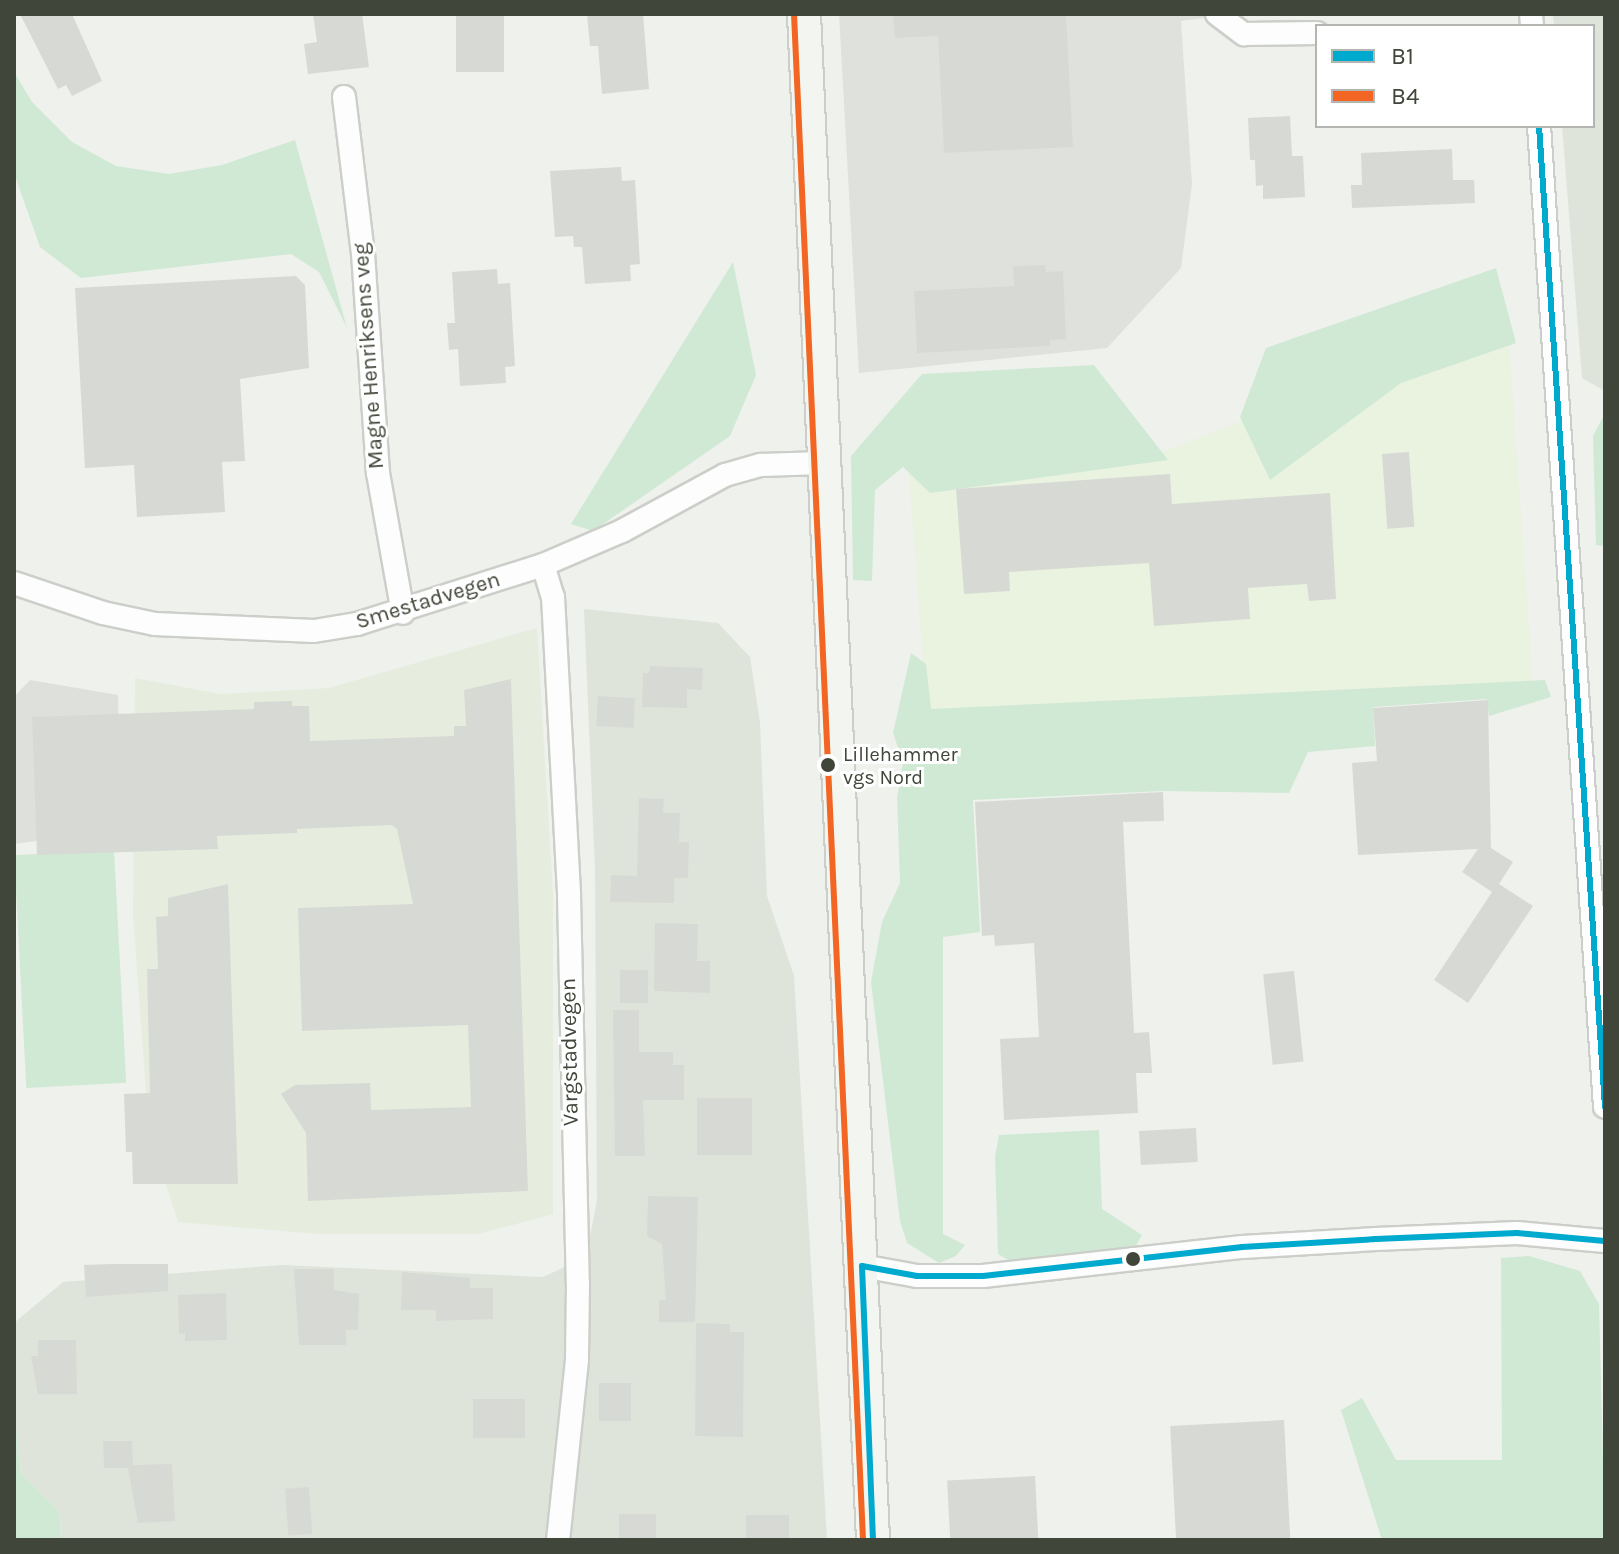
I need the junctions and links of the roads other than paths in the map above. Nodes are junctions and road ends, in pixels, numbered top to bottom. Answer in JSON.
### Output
{"nodes":[{"id":1,"x":804,"y":14,"type":"edge"},
{"id":2,"x":1217,"y":14,"type":"edge"},
{"id":3,"x":1315,"y":33,"type":"edge"},
{"id":4,"x":344,"y":97,"type":"dead end"},
{"id":5,"x":1539,"y":128,"type":"edge"},
{"id":6,"x":823,"y":463,"type":"junction"},
{"id":7,"x":543,"y":565,"type":"junction"},
{"id":8,"x":14,"y":583,"type":"edge"},
{"id":9,"x":403,"y":613,"type":"junction"},
{"id":10,"x":1605,"y":1107,"type":"edge"},
{"id":11,"x":1605,"y":1241,"type":"edge"},
{"id":12,"x":862,"y":1266,"type":"junction"},
{"id":13,"x":558,"y":1540,"type":"edge"},
{"id":14,"x":873,"y":1540,"type":"edge"}],
"edges":[{"from":1,"to":6,"type":"main road"},
{"from":2,"to":3,"type":"street"},
{"from":4,"to":9,"type":"street","name":"Magne Henriksens veg"},
{"from":5,"to":10,"type":"street"},
{"from":6,"to":7,"type":"street","name":"Smestadvegen"},
{"from":6,"to":12,"type":"main road"},
{"from":7,"to":9,"type":"street","name":"Smestadvegen"},
{"from":7,"to":13,"type":"street","name":"Vargstadvegen"},
{"from":8,"to":9,"type":"street","name":"Smestadvegen"},
{"from":11,"to":12,"type":"street"},
{"from":12,"to":14,"type":"main road"}]}
